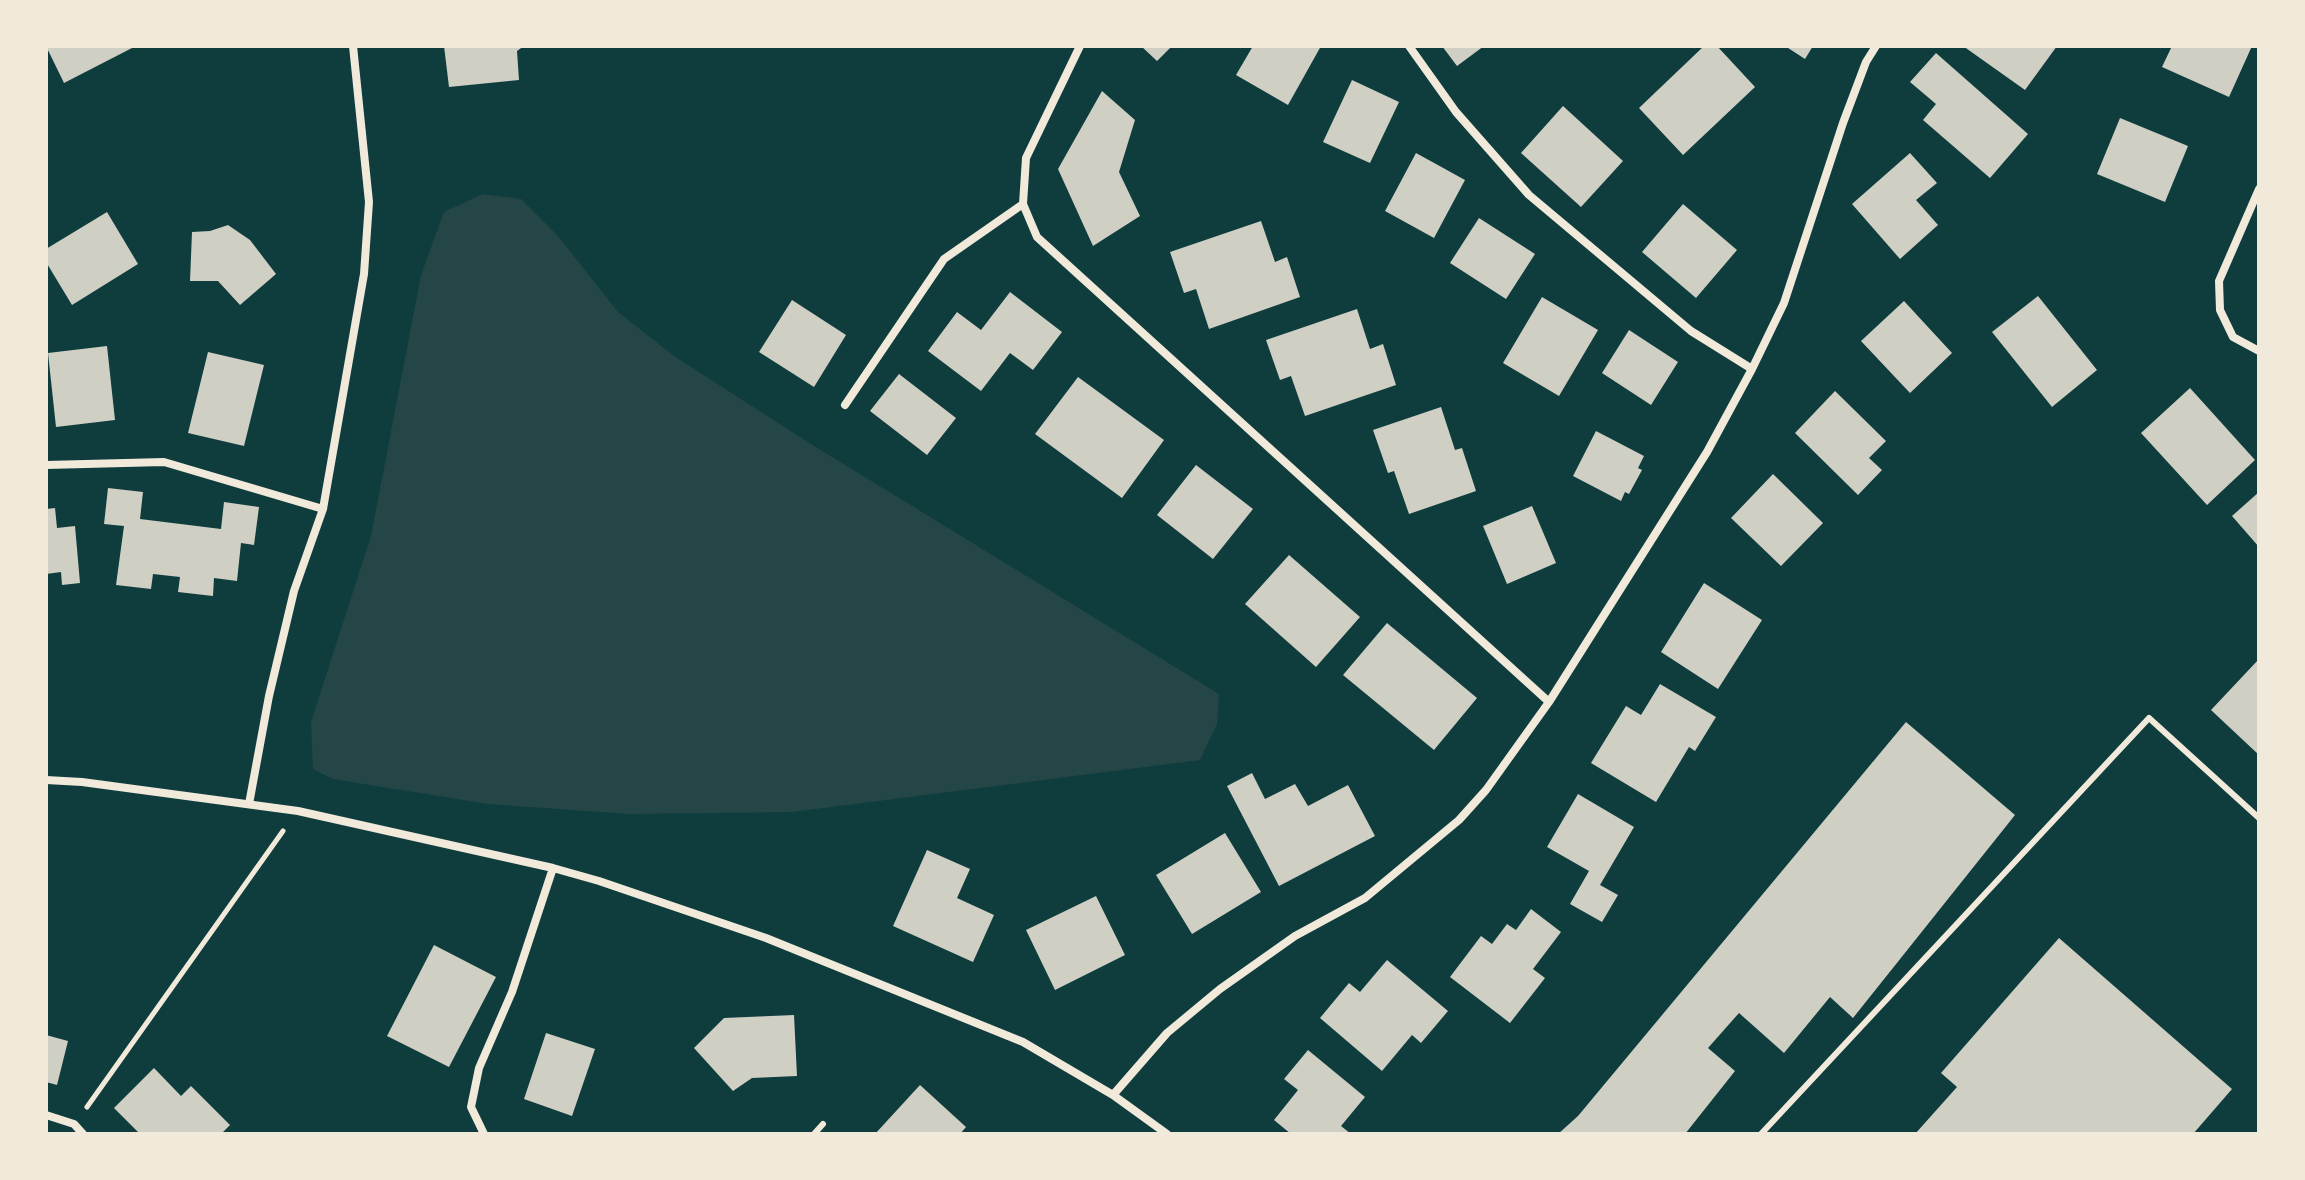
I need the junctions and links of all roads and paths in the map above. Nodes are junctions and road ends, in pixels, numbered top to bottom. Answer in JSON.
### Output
{"nodes":[{"id":1,"x":353,"y":46,"type":"edge"},
{"id":2,"x":1080,"y":46,"type":"edge"},
{"id":3,"x":1409,"y":46,"type":"edge"},
{"id":4,"x":1876,"y":46,"type":"edge"},
{"id":5,"x":2259,"y":189,"type":"edge"},
{"id":6,"x":1023,"y":204,"type":"junction"},
{"id":7,"x":2259,"y":351,"type":"edge"},
{"id":8,"x":1752,"y":369,"type":"junction"},
{"id":9,"x":845,"y":405,"type":"dead end"},
{"id":10,"x":46,"y":465,"type":"edge"},
{"id":11,"x":323,"y":509,"type":"junction"},
{"id":12,"x":1549,"y":702,"type":"junction"},
{"id":13,"x":46,"y":780,"type":"edge"},
{"id":14,"x":249,"y":804,"type":"junction"},
{"id":15,"x":298,"y":811,"type":"junction"},
{"id":16,"x":2259,"y":818,"type":"edge"},
{"id":17,"x":553,"y":868,"type":"junction"},
{"id":18,"x":1113,"y":1095,"type":"junction"},
{"id":19,"x":46,"y":1115,"type":"edge"},
{"id":20,"x":74,"y":1124,"type":"junction"},
{"id":21,"x":823,"y":1124,"type":"dead end"},
{"id":22,"x":83,"y":1134,"type":"edge"},
{"id":23,"x":484,"y":1134,"type":"edge"},
{"id":24,"x":814,"y":1134,"type":"edge"},
{"id":25,"x":1167,"y":1134,"type":"edge"},
{"id":26,"x":1761,"y":1134,"type":"edge"}],
"edges":[{"from":1,"to":11,"type":"street"},
{"from":2,"to":6,"type":"street"},
{"from":3,"to":8,"type":"street"},
{"from":4,"to":8,"type":"street"},
{"from":5,"to":7,"type":"street"},
{"from":6,"to":9,"type":"street"},
{"from":6,"to":12,"type":"street"},
{"from":8,"to":12,"type":"street"},
{"from":10,"to":11,"type":"street"},
{"from":11,"to":14,"type":"street"},
{"from":12,"to":18,"type":"street"},
{"from":13,"to":14,"type":"street"},
{"from":14,"to":15,"type":"street"},
{"from":15,"to":17,"type":"street"},
{"from":15,"to":20,"type":"path"},
{"from":16,"to":26,"type":"lane"},
{"from":17,"to":18,"type":"street"},
{"from":17,"to":23,"type":"street"},
{"from":18,"to":25,"type":"street"},
{"from":19,"to":20,"type":"street"},
{"from":20,"to":22,"type":"street"},
{"from":21,"to":24,"type":"lane"}]}
